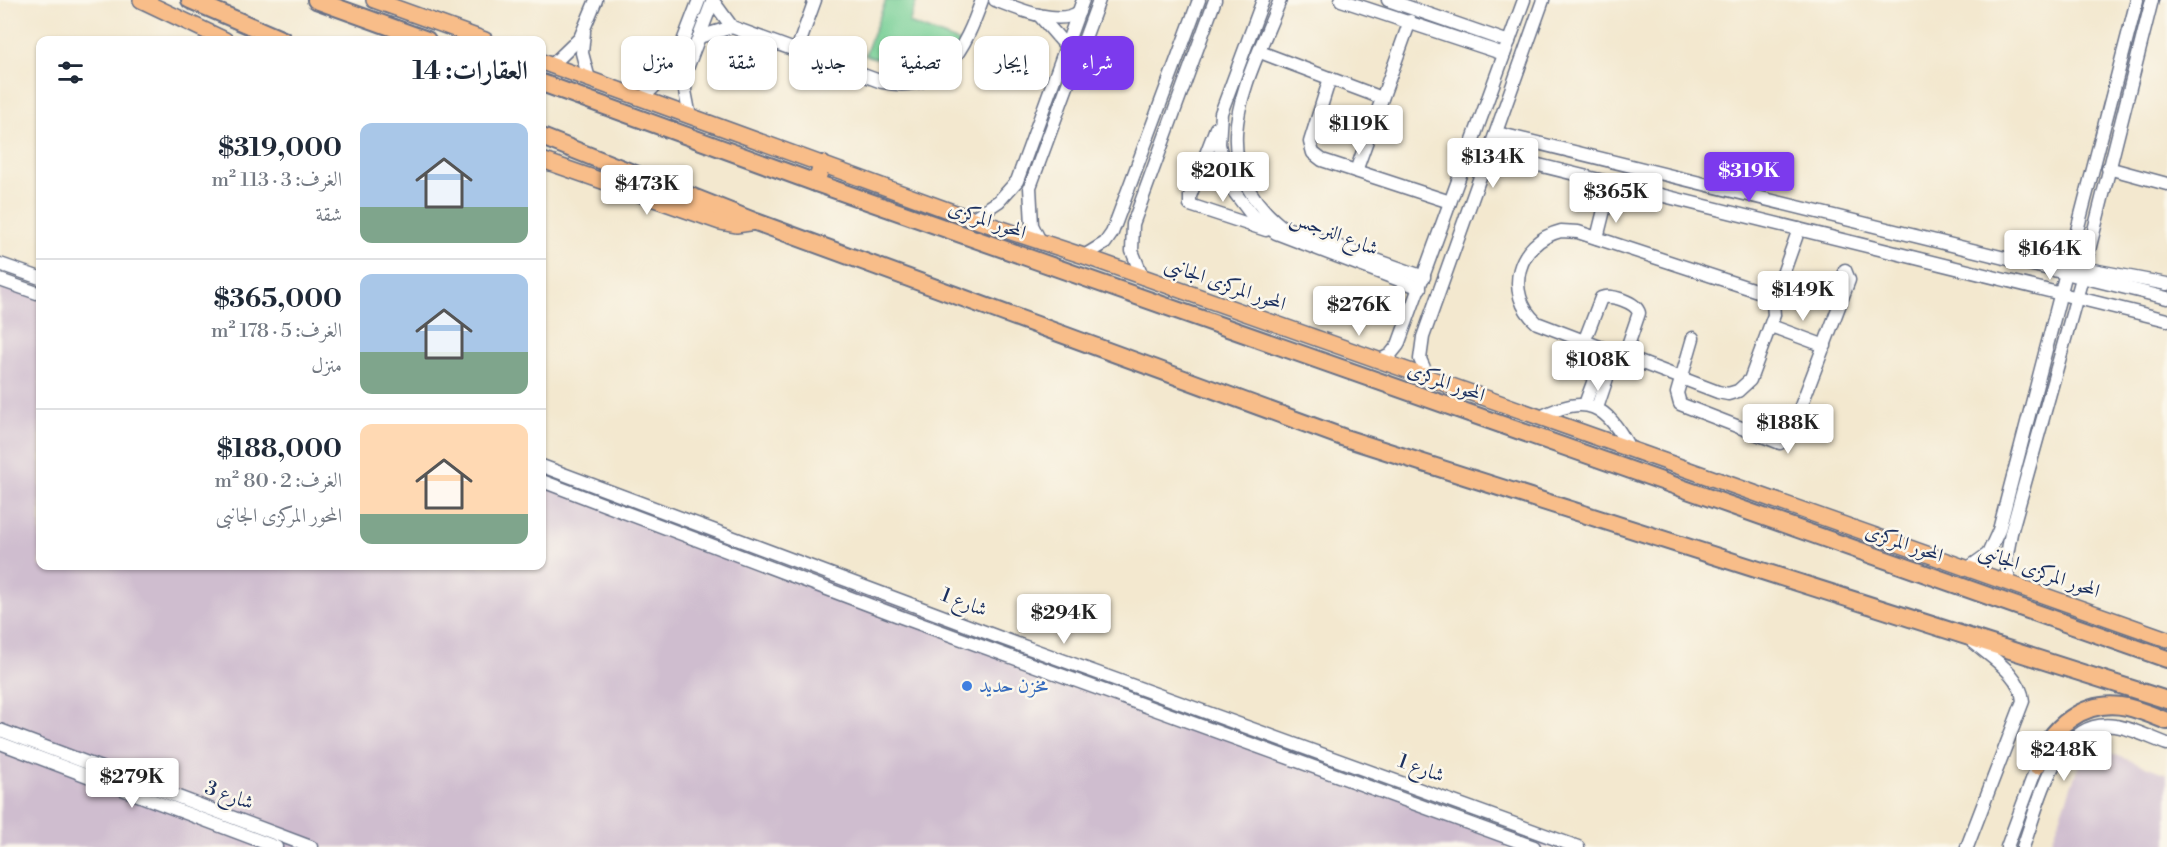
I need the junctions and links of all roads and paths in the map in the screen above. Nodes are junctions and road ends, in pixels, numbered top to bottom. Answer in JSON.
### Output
{"nodes":[{"id":1,"x":141,"y":0,"type":"edge"},
{"id":2,"x":190,"y":0,"type":"edge"},
{"id":3,"x":316,"y":0,"type":"edge"},
{"id":4,"x":374,"y":0,"type":"edge"},
{"id":5,"x":596,"y":0,"type":"edge"},
{"id":6,"x":699,"y":0,"type":"edge"},
{"id":7,"x":713,"y":0,"type":"edge"},
{"id":8,"x":815,"y":0,"type":"edge"},
{"id":9,"x":982,"y":0,"type":"edge"},
{"id":10,"x":995,"y":0,"type":"edge"},
{"id":11,"x":1099,"y":0,"type":"edge"},
{"id":12,"x":1215,"y":0,"type":"edge"},
{"id":13,"x":1263,"y":0,"type":"edge"},
{"id":14,"x":1280,"y":0,"type":"edge"},
{"id":15,"x":1341,"y":0,"type":"edge"},
{"id":16,"x":1388,"y":0,"type":"edge"},
{"id":17,"x":1524,"y":0,"type":"edge"},
{"id":18,"x":1543,"y":0,"type":"edge"},
{"id":19,"x":2137,"y":0,"type":"edge"},
{"id":20,"x":1198,"y":1,"type":"edge"},
{"id":21,"x":2153,"y":2,"type":"edge"},
{"id":22,"x":1081,"y":6,"type":"edge"},
{"id":23,"x":1039,"y":15,"type":"junction"},
{"id":24,"x":1410,"y":21,"type":"junction"},
{"id":25,"x":732,"y":27,"type":"junction"},
{"id":26,"x":585,"y":28,"type":"junction"},
{"id":27,"x":217,"y":36,"type":"edge"},
{"id":28,"x":274,"y":36,"type":"edge"},
{"id":29,"x":415,"y":36,"type":"edge"},
{"id":30,"x":474,"y":36,"type":"edge"},
{"id":31,"x":802,"y":36,"type":"edge"},
{"id":32,"x":1070,"y":36,"type":"edge"},
{"id":33,"x":1086,"y":36,"type":"edge"},
{"id":34,"x":699,"y":37,"type":"junction"},
{"id":35,"x":1061,"y":40,"type":"edge"},
{"id":36,"x":1509,"y":42,"type":"junction"},
{"id":37,"x":789,"y":47,"type":"edge"},
{"id":38,"x":1260,"y":52,"type":"junction"},
{"id":39,"x":1504,"y":54,"type":"junction"},
{"id":40,"x":1061,"y":60,"type":"edge"},
{"id":41,"x":547,"y":63,"type":"edge"},
{"id":42,"x":867,"y":76,"type":"edge"},
{"id":43,"x":1329,"y":78,"type":"junction"},
{"id":44,"x":589,"y":80,"type":"junction"},
{"id":45,"x":546,"y":84,"type":"edge"},
{"id":46,"x":1066,"y":90,"type":"edge"},
{"id":47,"x":1382,"y":98,"type":"junction"},
{"id":48,"x":641,"y":99,"type":"junction"},
{"id":49,"x":1221,"y":112,"type":"junction"},
{"id":50,"x":690,"y":117,"type":"junction"},
{"id":51,"x":1497,"y":133,"type":"junction"},
{"id":52,"x":546,"y":139,"type":"edge"},
{"id":53,"x":1490,"y":153,"type":"junction"},
{"id":54,"x":546,"y":161,"type":"edge"},
{"id":55,"x":822,"y":164,"type":"junction"},
{"id":56,"x":2108,"y":168,"type":"junction"},
{"id":57,"x":1356,"y":171,"type":"junction"},
{"id":58,"x":816,"y":183,"type":"junction"},
{"id":59,"x":2167,"y":184,"type":"edge"},
{"id":60,"x":1737,"y":193,"type":"junction"},
{"id":61,"x":1450,"y":202,"type":"junction"},
{"id":62,"x":1606,"y":202,"type":"dead end"},
{"id":63,"x":1772,"y":202,"type":"junction"},
{"id":64,"x":1731,"y":213,"type":"junction"},
{"id":65,"x":972,"y":219,"type":"junction"},
{"id":66,"x":1764,"y":221,"type":"junction"},
{"id":67,"x":756,"y":222,"type":"junction"},
{"id":68,"x":1799,"y":229,"type":"junction"},
{"id":69,"x":1276,"y":233,"type":"junction"},
{"id":70,"x":1597,"y":238,"type":"junction"},
{"id":71,"x":1041,"y":243,"type":"junction"},
{"id":72,"x":1084,"y":256,"type":"junction"},
{"id":73,"x":0,"y":264,"type":"edge"},
{"id":74,"x":2068,"y":269,"type":"junction"},
{"id":75,"x":1845,"y":270,"type":"dead end"},
{"id":76,"x":2083,"y":273,"type":"junction"},
{"id":77,"x":36,"y":277,"type":"edge"},
{"id":78,"x":1143,"y":278,"type":"junction"},
{"id":79,"x":0,"y":280,"type":"edge"},
{"id":80,"x":1422,"y":283,"type":"junction"},
{"id":81,"x":2167,"y":284,"type":"edge"},
{"id":82,"x":36,"y":293,"type":"edge"},
{"id":83,"x":2062,"y":294,"type":"junction"},
{"id":84,"x":2076,"y":297,"type":"junction"},
{"id":85,"x":2167,"y":298,"type":"edge"},
{"id":86,"x":1773,"y":302,"type":"junction"},
{"id":87,"x":2167,"y":320,"type":"edge"},
{"id":88,"x":1771,"y":326,"type":"junction"},
{"id":89,"x":1405,"y":328,"type":"junction"},
{"id":90,"x":1423,"y":337,"type":"junction"},
{"id":91,"x":1693,"y":338,"type":"dead end"},
{"id":92,"x":1584,"y":342,"type":"junction"},
{"id":93,"x":1825,"y":346,"type":"junction"},
{"id":94,"x":1615,"y":354,"type":"junction"},
{"id":95,"x":1378,"y":361,"type":"junction"},
{"id":96,"x":1428,"y":379,"type":"junction"},
{"id":97,"x":1681,"y":380,"type":"junction"},
{"id":98,"x":1585,"y":404,"type":"junction"},
{"id":99,"x":1597,"y":408,"type":"junction"},
{"id":100,"x":1539,"y":418,"type":"junction"},
{"id":101,"x":1630,"y":450,"type":"junction"},
{"id":102,"x":546,"y":466,"type":"edge"},
{"id":103,"x":546,"y":483,"type":"edge"},
{"id":104,"x":2005,"y":532,"type":"junction"},
{"id":105,"x":1968,"y":569,"type":"junction"},
{"id":106,"x":2008,"y":582,"type":"junction"},
{"id":107,"x":1964,"y":634,"type":"junction"},
{"id":108,"x":2167,"y":639,"type":"edge"},
{"id":109,"x":2167,"y":659,"type":"edge"},
{"id":110,"x":1116,"y":680,"type":"junction"},
{"id":111,"x":1111,"y":692,"type":"junction"},
{"id":112,"x":2167,"y":700,"type":"edge"},
{"id":113,"x":2167,"y":721,"type":"edge"},
{"id":114,"x":0,"y":730,"type":"edge"},
{"id":115,"x":0,"y":742,"type":"edge"},
{"id":116,"x":2167,"y":744,"type":"edge"},
{"id":117,"x":2037,"y":766,"type":"joint"},
{"id":118,"x":201,"y":813,"type":"junction"},
{"id":119,"x":1534,"y":831,"type":"junction"},
{"id":120,"x":1532,"y":846,"type":"edge"},
{"id":121,"x":276,"y":847,"type":"edge"},
{"id":122,"x":311,"y":847,"type":"edge"},
{"id":123,"x":1578,"y":847,"type":"edge"},
{"id":124,"x":1967,"y":847,"type":"edge"},
{"id":125,"x":2007,"y":847,"type":"edge"},
{"id":126,"x":2024,"y":847,"type":"edge"}],
"edges":[{"from":1,"to":27,"type":"main road"},
{"from":2,"to":28,"type":"highway"},
{"from":3,"to":29,"type":"highway"},
{"from":4,"to":30,"type":"main road"},
{"from":5,"to":26,"type":"street"},
{"from":6,"to":48,"type":"street"},
{"from":7,"to":25,"type":"street"},
{"from":7,"to":34,"type":"street"},
{"from":8,"to":31,"type":"street"},
{"from":9,"to":42,"type":"street"},
{"from":10,"to":23,"type":"street"},
{"from":11,"to":33,"type":"street"},
{"from":12,"to":78,"type":"street"},
{"from":13,"to":49,"type":"street","name":"شارع النرجس"},
{"from":14,"to":38,"type":"street","name":"شارع النرجس"},
{"from":15,"to":24,"type":"street"},
{"from":16,"to":36,"type":"street"},
{"from":17,"to":36,"type":"street"},
{"from":18,"to":51,"type":"street"},
{"from":19,"to":74,"type":"street"},
{"from":20,"to":72,"type":"street"},
{"from":21,"to":56,"type":"street"},
{"from":22,"to":23,"type":"street"},
{"from":22,"to":32,"type":"street"},
{"from":23,"to":35,"type":"street"},
{"from":24,"to":39,"type":"street"},
{"from":24,"to":47,"type":"street"},
{"from":25,"to":34,"type":"street"},
{"from":25,"to":37,"type":"street"},
{"from":26,"to":41,"type":"street"},
{"from":26,"to":44,"type":"street"},
{"from":34,"to":50,"type":"street"},
{"from":36,"to":39,"type":"street"},
{"from":38,"to":43,"type":"street"},
{"from":38,"to":80,"type":"street","name":"شارع النرجس"},
{"from":39,"to":61,"type":"street"},
{"from":40,"to":65,"type":"street"},
{"from":41,"to":44,"type":"main road","name":"المحور المركزى الجانبى"},
{"from":43,"to":47,"type":"street"},
{"from":43,"to":57,"type":"street"},
{"from":44,"to":48,"type":"main road","name":"المحور المركزى الجانبى"},
{"from":45,"to":58,"type":"highway","name":"المحور المركزى"},
{"from":46,"to":71,"type":"street"},
{"from":47,"to":57,"type":"street"},
{"from":48,"to":50,"type":"main road","name":"المحور المركزى الجانبى"},
{"from":49,"to":69,"type":"street","name":"شارع النرجس"},
{"from":49,"to":69,"type":"street"},
{"from":50,"to":55,"type":"main road","name":"المحور المركزى الجانبى"},
{"from":51,"to":53,"type":"street"},
{"from":51,"to":60,"type":"street"},
{"from":52,"to":67,"type":"highway"},
{"from":53,"to":64,"type":"street"},
{"from":53,"to":90,"type":"street"},
{"from":54,"to":67,"type":"main road"},
{"from":55,"to":58,"type":"highway"},
{"from":55,"to":65,"type":"main road","name":"المحور المركزى الجانبى"},
{"from":56,"to":59,"type":"street"},
{"from":56,"to":76,"type":"street"},
{"from":57,"to":61,"type":"street"},
{"from":58,"to":109,"type":"highway","name":"المحور المركزى"},
{"from":60,"to":63,"type":"street"},
{"from":60,"to":64,"type":"street"},
{"from":61,"to":80,"type":"street"},
{"from":62,"to":70,"type":"street"},
{"from":63,"to":66,"type":"street"},
{"from":63,"to":74,"type":"street"},
{"from":64,"to":66,"type":"street"},
{"from":65,"to":71,"type":"main road","name":"المحور المركزى الجانبى"},
{"from":66,"to":68,"type":"street"},
{"from":67,"to":107,"type":"highway"},
{"from":68,"to":83,"type":"street"},
{"from":68,"to":86,"type":"street"},
{"from":69,"to":80,"type":"street","name":"شارع النرجس"},
{"from":70,"to":86,"type":"street"},
{"from":70,"to":92,"type":"street"},
{"from":71,"to":72,"type":"main road","name":"المحور المركزى الجانبى"},
{"from":72,"to":78,"type":"main road","name":"المحور المركزى الجانبى"},
{"from":73,"to":77,"type":"street"},
{"from":74,"to":76,"type":"street"},
{"from":74,"to":83,"type":"street"},
{"from":75,"to":93,"type":"street"},
{"from":76,"to":81,"type":"street"},
{"from":76,"to":84,"type":"street"},
{"from":76,"to":85,"type":"street"},
{"from":78,"to":95,"type":"main road","name":"المحور المركزى الجانبى"},
{"from":79,"to":82,"type":"street"},
{"from":80,"to":89,"type":"street"},
{"from":83,"to":84,"type":"street"},
{"from":83,"to":104,"type":"street"},
{"from":84,"to":87,"type":"street"},
{"from":84,"to":104,"type":"street"},
{"from":86,"to":88,"type":"street"},
{"from":88,"to":93,"type":"street"},
{"from":88,"to":97,"type":"street"},
{"from":89,"to":90,"type":"street"},
{"from":89,"to":95,"type":"street"},
{"from":90,"to":96,"type":"street"},
{"from":91,"to":97,"type":"street"},
{"from":92,"to":94,"type":"street"},
{"from":92,"to":94,"type":"street"},
{"from":93,"to":97,"type":"street"},
{"from":94,"to":97,"type":"street"},
{"from":94,"to":98,"type":"street"},
{"from":94,"to":99,"type":"street"},
{"from":95,"to":96,"type":"main road","name":"المحور المركزى الجانبى"},
{"from":96,"to":100,"type":"main road","name":"المحور المركزى الجانبى"},
{"from":98,"to":99,"type":"street"},
{"from":98,"to":100,"type":"street"},
{"from":99,"to":101,"type":"street"},
{"from":100,"to":101,"type":"main road","name":"المحور المركزى الجانبى"},
{"from":101,"to":105,"type":"main road","name":"المحور المركزى الجانبى"},
{"from":102,"to":110,"type":"street","name":"شارع 1"},
{"from":103,"to":111,"type":"street","name":"شارع 1"},
{"from":104,"to":105,"type":"street"},
{"from":104,"to":106,"type":"street"},
{"from":105,"to":106,"type":"main road","name":"المحور المركزى الجانبى"},
{"from":106,"to":108,"type":"main road","name":"المحور المركزى الجانبى"},
{"from":107,"to":112,"type":"highway"},
{"from":107,"to":124,"type":"street"},
{"from":110,"to":111,"type":"street"},
{"from":110,"to":119,"type":"street","name":"شارع 1"},
{"from":111,"to":120,"type":"street","name":"شارع 1"},
{"from":113,"to":117,"type":"highway"},
{"from":114,"to":118,"type":"street","name":"شارع 3"},
{"from":115,"to":118,"type":"street","name":"شارع 3"},
{"from":116,"to":126,"type":"street"},
{"from":117,"to":125,"type":"street"},
{"from":118,"to":121,"type":"street","name":"شارع 3"},
{"from":118,"to":122,"type":"street","name":"شارع 3"},
{"from":119,"to":120,"type":"street"},
{"from":119,"to":123,"type":"street","name":"شارع 1"}]}
